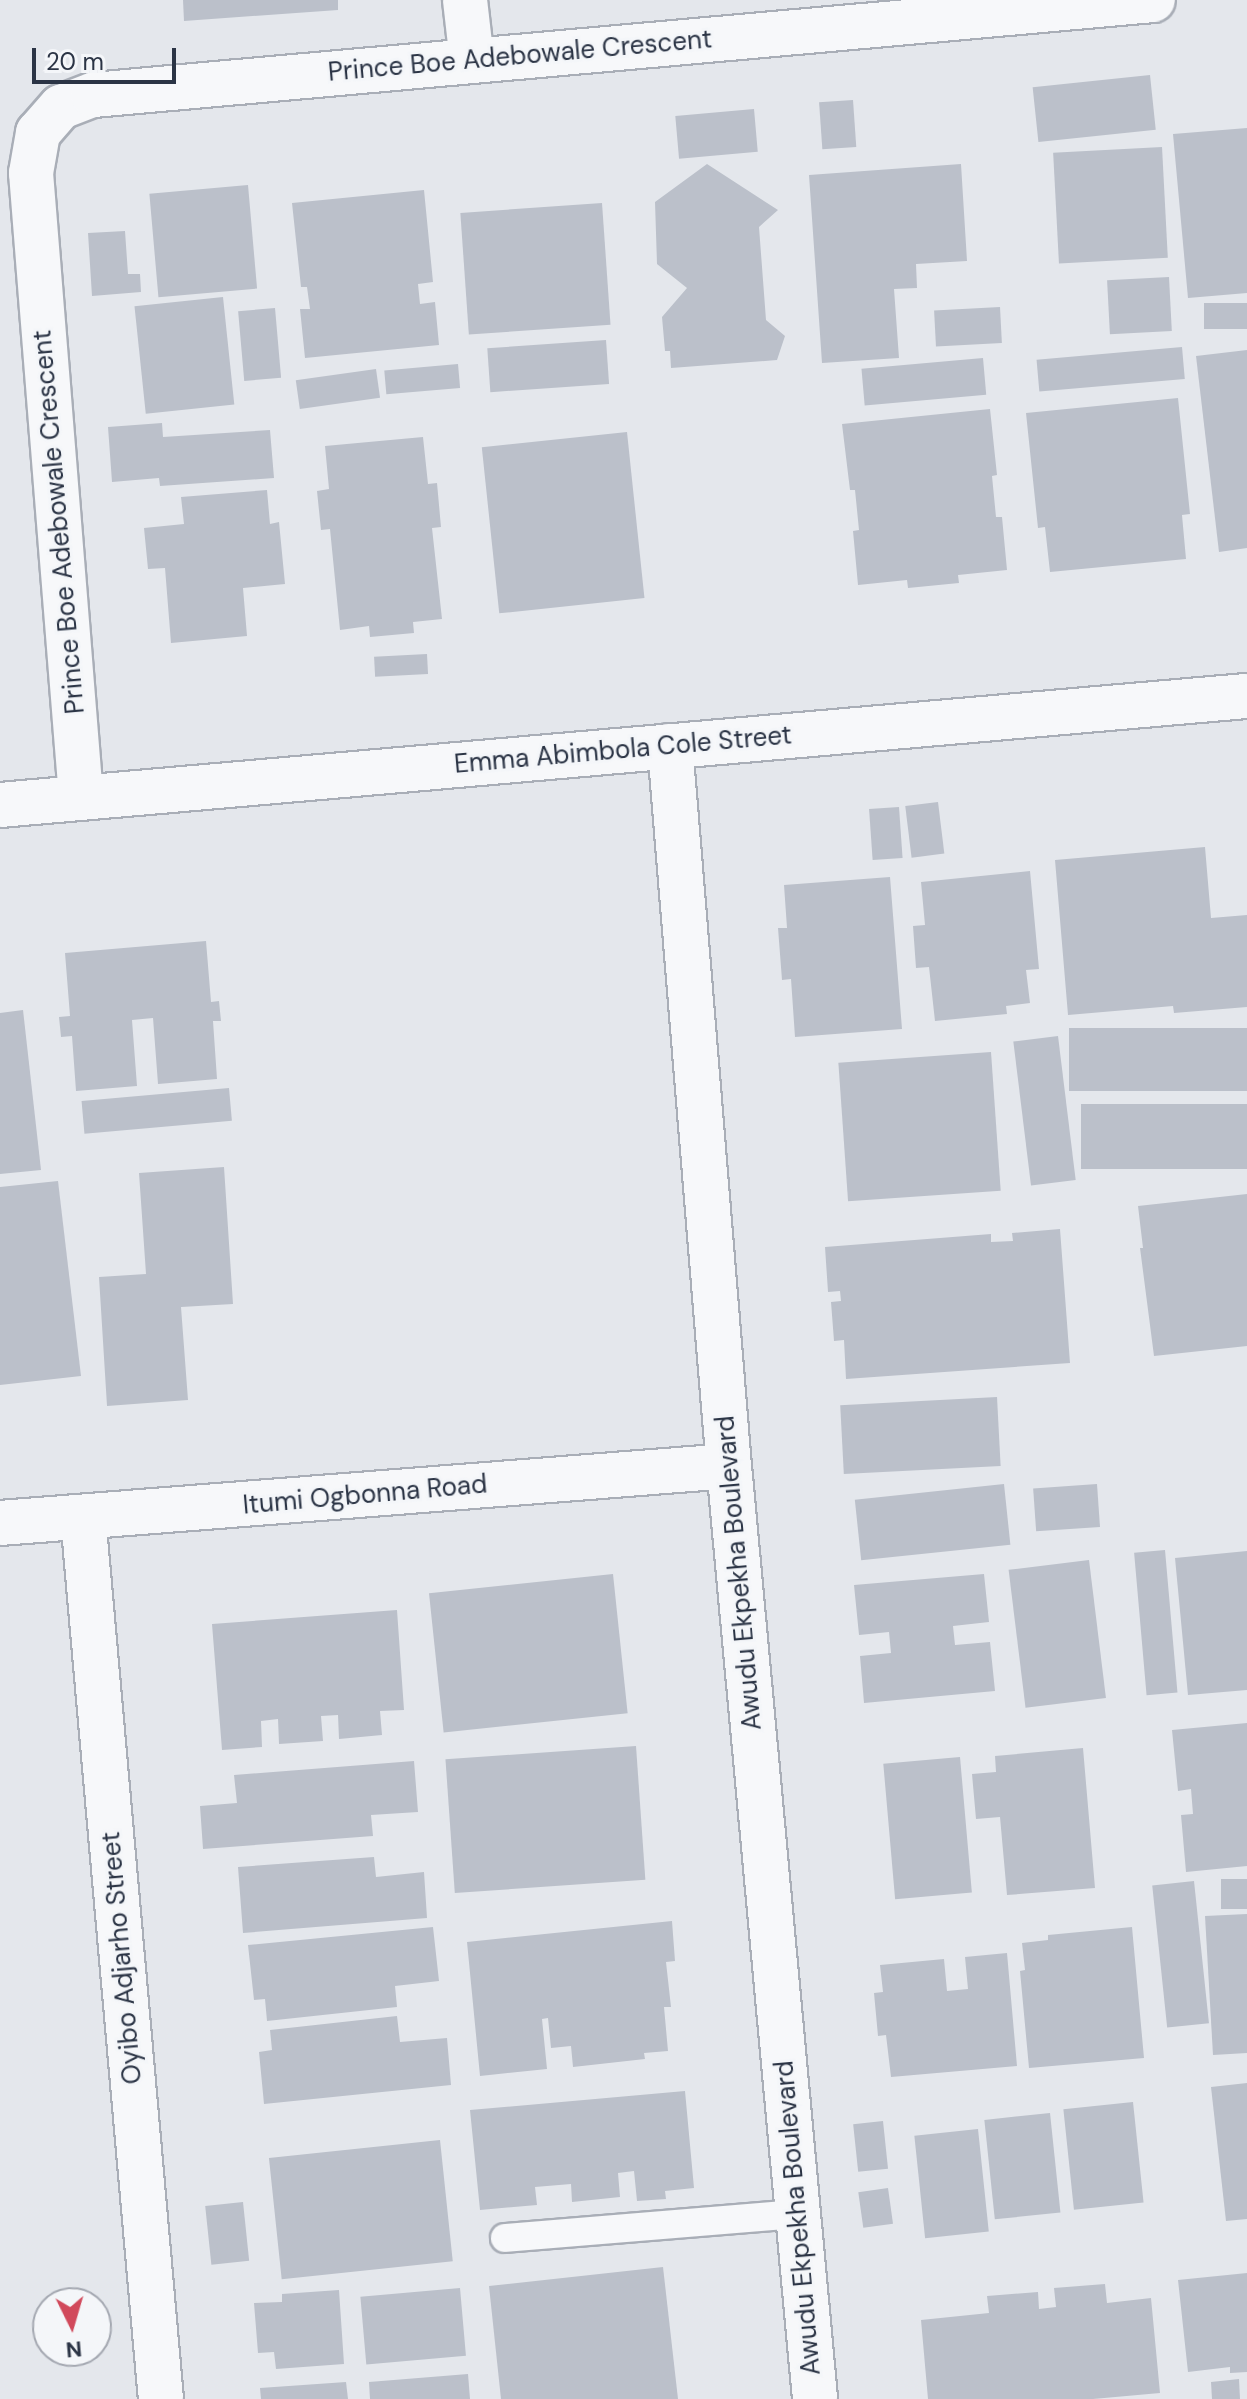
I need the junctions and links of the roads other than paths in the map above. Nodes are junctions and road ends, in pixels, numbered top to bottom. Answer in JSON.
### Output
{"nodes":[{"id":1,"x":465,"y":0,"type":"edge"},
{"id":2,"x":1128,"y":1,"type":"edge"},
{"id":3,"x":472,"y":61,"type":"junction"},
{"id":4,"x":1247,"y":696,"type":"edge"},
{"id":5,"x":670,"y":746,"type":"junction"},
{"id":6,"x":81,"y":797,"type":"junction"},
{"id":7,"x":0,"y":805,"type":"edge"},
{"id":8,"x":729,"y":1466,"type":"junction"},
{"id":9,"x":83,"y":1517,"type":"junction"},
{"id":10,"x":0,"y":1523,"type":"edge"},
{"id":11,"x":798,"y":2214,"type":"junction"},
{"id":12,"x":505,"y":2238,"type":"dead end"},
{"id":13,"x":161,"y":2399,"type":"edge"},
{"id":14,"x":815,"y":2399,"type":"edge"}],
"edges":[{"from":1,"to":3,"type":"street"},
{"from":2,"to":3,"type":"street","name":"Prince Boe Adebowale Crescent"},
{"from":3,"to":6,"type":"street","name":"Prince Boe Adebowale Crescent"},
{"from":4,"to":5,"type":"street","name":"Emma Abimbola Cole Street"},
{"from":5,"to":6,"type":"street","name":"Emma Abimbola Cole Street"},
{"from":5,"to":8,"type":"street","name":"Awudu Ekpekha Boulevard"},
{"from":6,"to":7,"type":"street","name":"Emma Abimbola Cole Street"},
{"from":8,"to":9,"type":"street","name":"Itumi Ogbonna Road"},
{"from":8,"to":11,"type":"street","name":"Awudu Ekpekha Boulevard"},
{"from":9,"to":10,"type":"street","name":"Itumi Ogbonna Road"},
{"from":9,"to":13,"type":"street","name":"Oyibo Adjarho Street"},
{"from":11,"to":12,"type":"lane"},
{"from":11,"to":14,"type":"street","name":"Awudu Ekpekha Boulevard"}]}
